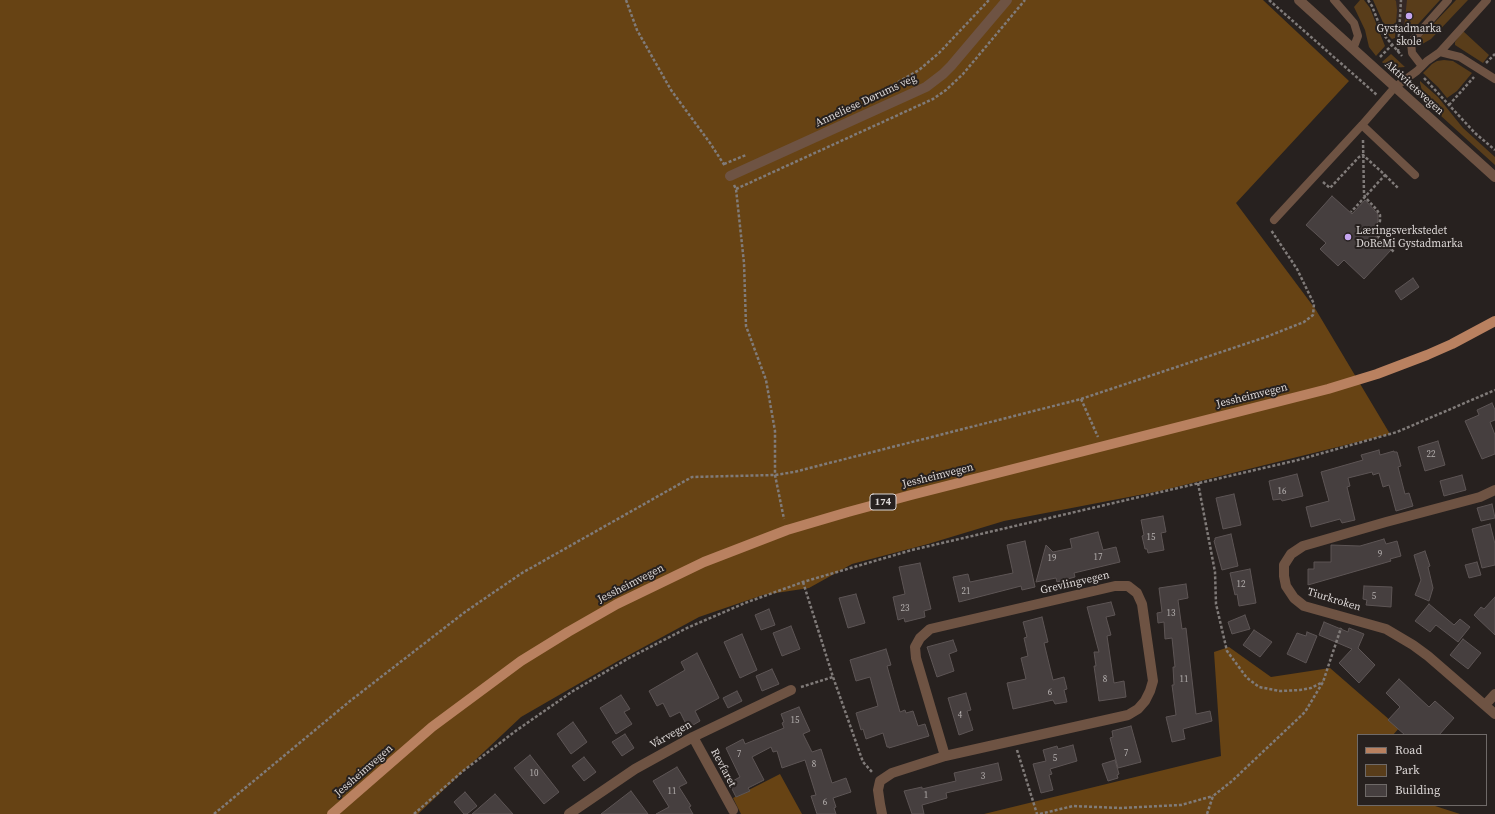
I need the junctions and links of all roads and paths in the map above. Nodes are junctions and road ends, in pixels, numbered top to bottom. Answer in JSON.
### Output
{"nodes":[{"id":1,"x":626,"y":0,"type":"edge"},
{"id":2,"x":989,"y":0,"type":"edge"},
{"id":3,"x":1007,"y":0,"type":"edge"},
{"id":4,"x":1269,"y":0,"type":"edge"},
{"id":5,"x":1299,"y":0,"type":"edge"},
{"id":6,"x":1334,"y":0,"type":"edge"},
{"id":7,"x":1368,"y":0,"type":"edge"},
{"id":8,"x":1402,"y":0,"type":"edge"},
{"id":9,"x":1448,"y":0,"type":"edge"},
{"id":10,"x":1487,"y":0,"type":"edge"},
{"id":11,"x":1392,"y":45,"type":"junction"},
{"id":12,"x":1353,"y":49,"type":"junction"},
{"id":13,"x":1440,"y":52,"type":"junction"},
{"id":14,"x":1398,"y":53,"type":"junction"},
{"id":15,"x":1495,"y":54,"type":"edge"},
{"id":16,"x":1415,"y":56,"type":"junction"},
{"id":17,"x":1378,"y":59,"type":"dead end"},
{"id":18,"x":1422,"y":66,"type":"junction"},
{"id":19,"x":1481,"y":69,"type":"junction"},
{"id":20,"x":1424,"y":78,"type":"dead end"},
{"id":21,"x":1495,"y":79,"type":"edge"},
{"id":22,"x":1395,"y":87,"type":"junction"},
{"id":23,"x":867,"y":100,"type":"dead end"},
{"id":24,"x":1383,"y":100,"type":"junction"},
{"id":25,"x":1449,"y":105,"type":"junction"},
{"id":26,"x":1362,"y":125,"type":"junction"},
{"id":27,"x":1495,"y":150,"type":"edge"},
{"id":28,"x":753,"y":151,"type":"dead end"},
{"id":29,"x":1363,"y":155,"type":"junction"},
{"id":30,"x":724,"y":164,"type":"junction"},
{"id":31,"x":1316,"y":175,"type":"junction"},
{"id":32,"x":1385,"y":175,"type":"junction"},
{"id":33,"x":1415,"y":175,"type":"dead end"},
{"id":34,"x":730,"y":176,"type":"junction"},
{"id":35,"x":1495,"y":176,"type":"edge"},
{"id":36,"x":1398,"y":188,"type":"dead end"},
{"id":37,"x":1365,"y":197,"type":"junction"},
{"id":38,"x":1351,"y":212,"type":"dead end"},
{"id":39,"x":1274,"y":220,"type":"joint"},
{"id":40,"x":1394,"y":252,"type":"dead end"},
{"id":41,"x":1495,"y":321,"type":"edge"},
{"id":42,"x":1495,"y":390,"type":"edge"},
{"id":43,"x":1081,"y":399,"type":"junction"},
{"id":44,"x":1103,"y":446,"type":"junction"},
{"id":45,"x":774,"y":474,"type":"junction"},
{"id":46,"x":1198,"y":483,"type":"junction"},
{"id":47,"x":1495,"y":490,"type":"edge"},
{"id":48,"x":787,"y":530,"type":"junction"},
{"id":49,"x":803,"y":582,"type":"junction"},
{"id":50,"x":1345,"y":617,"type":"junction"},
{"id":51,"x":833,"y":677,"type":"junction"},
{"id":52,"x":1323,"y":682,"type":"junction"},
{"id":53,"x":791,"y":690,"type":"joint"},
{"id":54,"x":1495,"y":694,"type":"edge"},
{"id":55,"x":1485,"y":705,"type":"junction"},
{"id":56,"x":1495,"y":714,"type":"edge"},
{"id":57,"x":693,"y":737,"type":"junction"},
{"id":58,"x":1014,"y":740,"type":"junction"},
{"id":59,"x":944,"y":756,"type":"junction"},
{"id":60,"x":880,"y":781,"type":"junction"},
{"id":61,"x":1213,"y":796,"type":"junction"},
{"id":62,"x":733,"y":810,"type":"dead end"},
{"id":63,"x":214,"y":814,"type":"edge"},
{"id":64,"x":332,"y":814,"type":"edge"},
{"id":65,"x":414,"y":814,"type":"edge"},
{"id":66,"x":569,"y":814,"type":"edge"},
{"id":67,"x":882,"y":814,"type":"edge"},
{"id":68,"x":1038,"y":814,"type":"edge"},
{"id":69,"x":1207,"y":814,"type":"edge"}],
"edges":[{"from":1,"to":30,"type":"path"},
{"from":2,"to":23,"type":"path"},
{"from":3,"to":34,"type":"street","name":"Anneliese Dørums veg"},
{"from":4,"to":24,"type":"path"},
{"from":5,"to":12,"type":"street","name":"Aktivitetsvegen"},
{"from":6,"to":12,"type":"lane"},
{"from":7,"to":11,"type":"path"},
{"from":8,"to":14,"type":"path"},
{"from":9,"to":16,"type":"lane"},
{"from":10,"to":13,"type":"lane"},
{"from":11,"to":14,"type":"path"},
{"from":11,"to":17,"type":"path"},
{"from":12,"to":22,"type":"street","name":"Aktivitetsvegen"},
{"from":13,"to":18,"type":"lane"},
{"from":13,"to":19,"type":"lane"},
{"from":14,"to":16,"type":"path"},
{"from":15,"to":19,"type":"path"},
{"from":16,"to":18,"type":"lane"},
{"from":18,"to":22,"type":"lane"},
{"from":19,"to":21,"type":"lane"},
{"from":19,"to":25,"type":"path"},
{"from":20,"to":25,"type":"path"},
{"from":22,"to":24,"type":"lane"},
{"from":22,"to":35,"type":"street","name":"Aktivitetsvegen"},
{"from":24,"to":26,"type":"lane"},
{"from":25,"to":27,"type":"path"},
{"from":26,"to":29,"type":"path"},
{"from":26,"to":31,"type":"lane"},
{"from":26,"to":33,"type":"lane"},
{"from":28,"to":30,"type":"path"},
{"from":29,"to":31,"type":"path"},
{"from":29,"to":32,"type":"path"},
{"from":29,"to":37,"type":"path"},
{"from":30,"to":34,"type":"path"},
{"from":31,"to":39,"type":"lane"},
{"from":32,"to":36,"type":"path"},
{"from":32,"to":37,"type":"path"},
{"from":34,"to":45,"type":"path"},
{"from":37,"to":38,"type":"path"},
{"from":37,"to":40,"type":"path"},
{"from":39,"to":43,"type":"path"},
{"from":41,"to":44,"type":"main road","name":"Jessheimvegen","number":"174"},
{"from":42,"to":46,"type":"path"},
{"from":43,"to":44,"type":"path"},
{"from":43,"to":45,"type":"path"},
{"from":44,"to":48,"type":"main road","name":"Jessheimvegen","number":"174"},
{"from":45,"to":48,"type":"path"},
{"from":45,"to":63,"type":"path"},
{"from":46,"to":49,"type":"path"},
{"from":46,"to":52,"type":"path"},
{"from":47,"to":50,"type":"street","name":"Tiurkroken"},
{"from":48,"to":64,"type":"main road","name":"Jessheimvegen","number":"174"},
{"from":49,"to":51,"type":"path"},
{"from":49,"to":65,"type":"path"},
{"from":50,"to":52,"type":"path"},
{"from":50,"to":55,"type":"street","name":"Tiurkroken"},
{"from":51,"to":53,"type":"path"},
{"from":51,"to":60,"type":"path"},
{"from":52,"to":61,"type":"path"},
{"from":53,"to":57,"type":"street","name":"Vårvegen"},
{"from":54,"to":55,"type":"street"},
{"from":55,"to":56,"type":"street","name":"Tiurkroken"},
{"from":57,"to":62,"type":"street","name":"Revfaret"},
{"from":57,"to":66,"type":"street","name":"Vårvegen"},
{"from":58,"to":59,"type":"street","name":"Grevlingvegen"},
{"from":58,"to":59,"type":"street","name":"Grevlingvegen"},
{"from":58,"to":68,"type":"path"},
{"from":59,"to":60,"type":"street","name":"Grevlingvegen"},
{"from":60,"to":67,"type":"street"},
{"from":61,"to":68,"type":"path"},
{"from":61,"to":69,"type":"path"}]}
